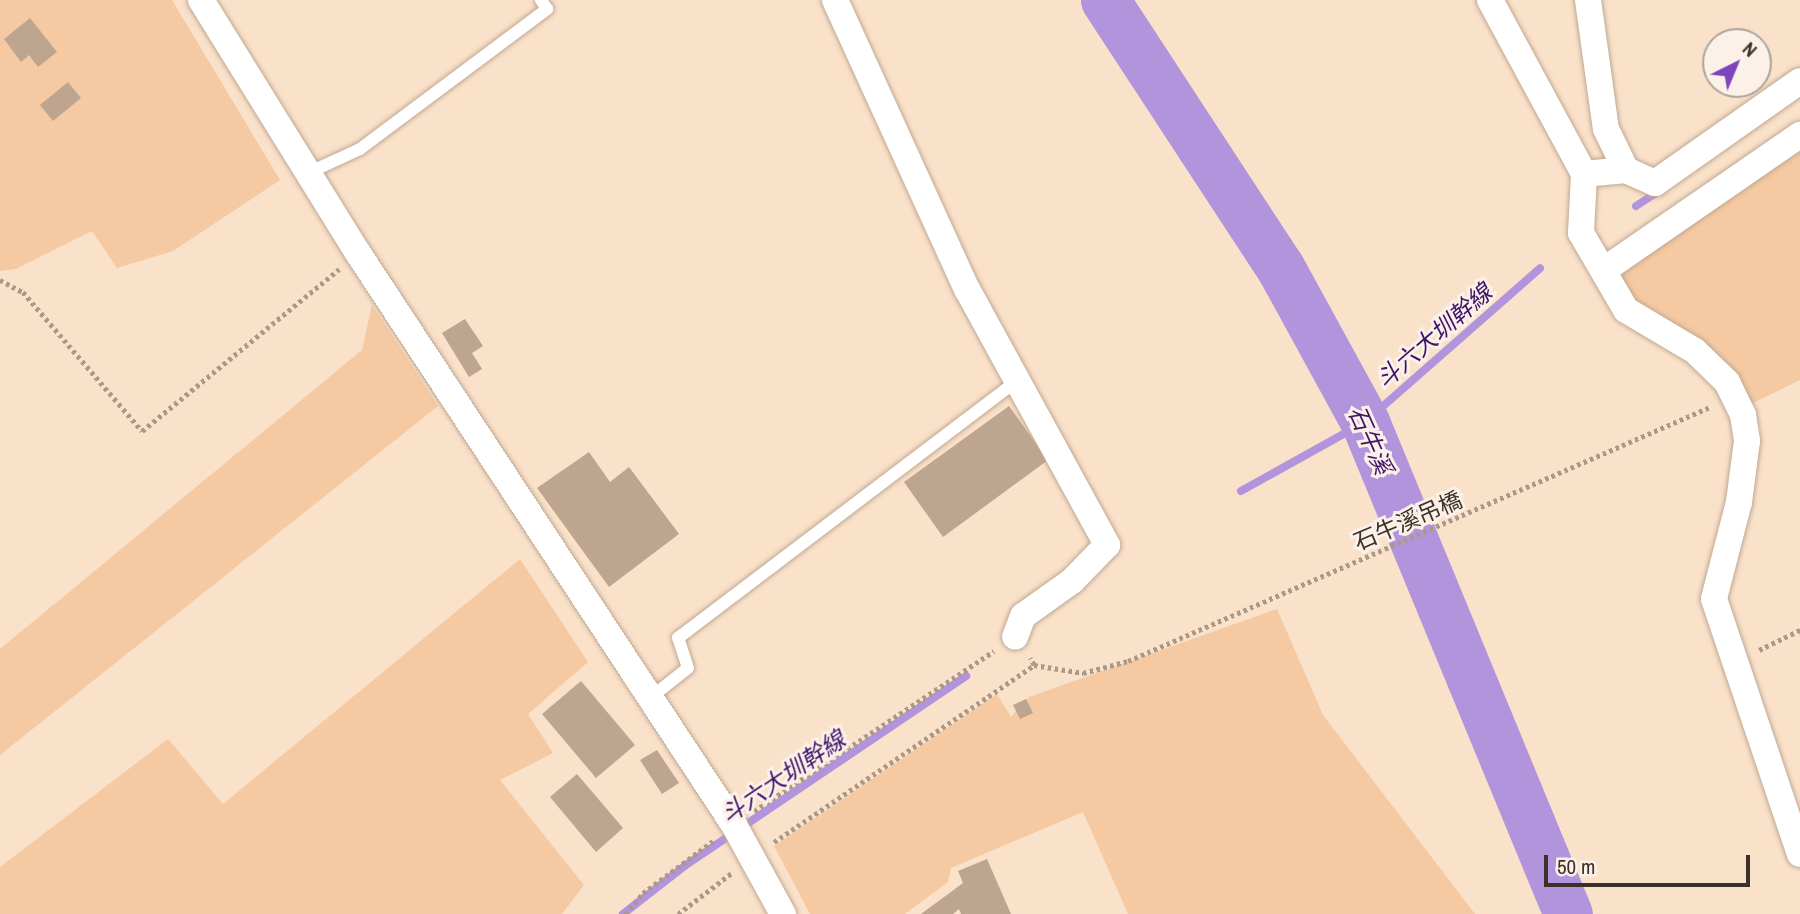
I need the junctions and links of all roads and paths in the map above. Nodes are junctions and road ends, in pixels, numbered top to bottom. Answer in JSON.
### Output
{"nodes":[{"id":1,"x":201,"y":0,"type":"edge"},
{"id":2,"x":541,"y":0,"type":"edge"},
{"id":3,"x":835,"y":0,"type":"edge"},
{"id":4,"x":1490,"y":0,"type":"edge"},
{"id":5,"x":1588,"y":0,"type":"edge"},
{"id":6,"x":1800,"y":81,"type":"edge"},
{"id":7,"x":1800,"y":135,"type":"edge"},
{"id":8,"x":1626,"y":170,"type":"junction"},
{"id":9,"x":309,"y":173,"type":"junction"},
{"id":10,"x":1583,"y":183,"type":"junction"},
{"id":11,"x":358,"y":253,"type":"junction"},
{"id":12,"x":1604,"y":270,"type":"junction"},
{"id":13,"x":0,"y":280,"type":"edge"},
{"id":14,"x":1016,"y":381,"type":"junction"},
{"id":15,"x":1701,"y":413,"type":"dead end"},
{"id":16,"x":1800,"y":630,"type":"edge"},
{"id":17,"x":1014,"y":637,"type":"junction"},
{"id":18,"x":1736,"y":661,"type":"junction"},
{"id":19,"x":1034,"y":665,"type":"junction"},
{"id":20,"x":650,"y":698,"type":"junction"},
{"id":21,"x":734,"y":825,"type":"junction"},
{"id":22,"x":1800,"y":854,"type":"edge"},
{"id":23,"x":754,"y":856,"type":"junction"},
{"id":24,"x":625,"y":914,"type":"edge"},
{"id":25,"x":678,"y":914,"type":"edge"},
{"id":26,"x":783,"y":914,"type":"edge"}],
"edges":[{"from":1,"to":9,"type":"street"},
{"from":2,"to":9,"type":"lane"},
{"from":3,"to":14,"type":"street"},
{"from":4,"to":10,"type":"street"},
{"from":5,"to":8,"type":"street"},
{"from":6,"to":8,"type":"street"},
{"from":7,"to":12,"type":"street"},
{"from":8,"to":10,"type":"street"},
{"from":9,"to":11,"type":"street"},
{"from":10,"to":12,"type":"street"},
{"from":11,"to":13,"type":"path"},
{"from":11,"to":20,"type":"street"},
{"from":12,"to":18,"type":"street"},
{"from":14,"to":17,"type":"street"},
{"from":14,"to":20,"type":"lane"},
{"from":15,"to":19,"type":"path","name":"石牛溪吊橋"},
{"from":16,"to":18,"type":"path"},
{"from":17,"to":19,"type":"path"},
{"from":17,"to":21,"type":"path"},
{"from":18,"to":22,"type":"street"},
{"from":19,"to":23,"type":"path"},
{"from":20,"to":21,"type":"street"},
{"from":21,"to":23,"type":"street"},
{"from":21,"to":24,"type":"path"},
{"from":23,"to":25,"type":"path"},
{"from":23,"to":26,"type":"street"}]}
